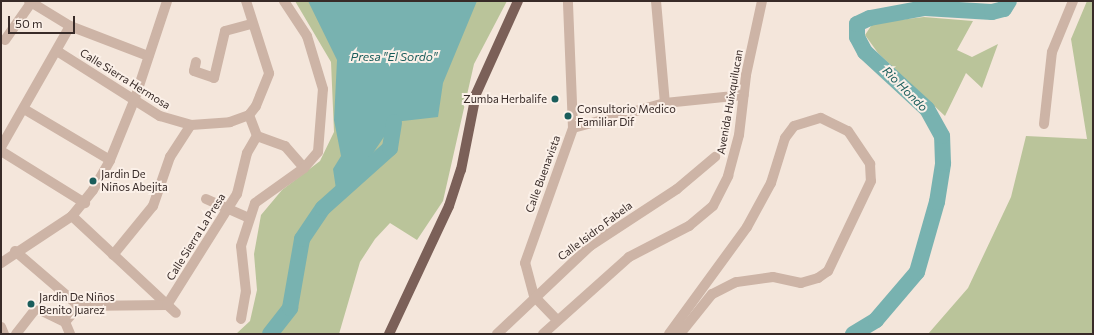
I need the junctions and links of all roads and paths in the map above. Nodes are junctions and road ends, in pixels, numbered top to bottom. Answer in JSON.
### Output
{"nodes":[{"id":1,"x":167,"y":1,"type":"edge"},
{"id":2,"x":246,"y":1,"type":"edge"},
{"id":3,"x":284,"y":1,"type":"edge"},
{"id":4,"x":518,"y":1,"type":"edge"},
{"id":5,"x":568,"y":1,"type":"edge"},
{"id":6,"x":656,"y":1,"type":"edge"},
{"id":7,"x":762,"y":1,"type":"edge"},
{"id":8,"x":1073,"y":1,"type":"edge"},
{"id":9,"x":30,"y":2,"type":"edge"},
{"id":10,"x":251,"y":24,"type":"junction"},
{"id":11,"x":70,"y":26,"type":"junction"},
{"id":12,"x":5,"y":40,"type":"dead end"},
{"id":13,"x":58,"y":51,"type":"junction"},
{"id":14,"x":148,"y":56,"type":"junction"},
{"id":15,"x":196,"y":62,"type":"dead end"},
{"id":16,"x":744,"y":95,"type":"junction"},
{"id":17,"x":134,"y":101,"type":"junction"},
{"id":18,"x":665,"y":103,"type":"junction"},
{"id":19,"x":24,"y":109,"type":"junction"},
{"id":20,"x":249,"y":115,"type":"junction"},
{"id":21,"x":1044,"y":124,"type":"dead end"},
{"id":22,"x":191,"y":125,"type":"junction"},
{"id":23,"x":573,"y":128,"type":"junction"},
{"id":24,"x":257,"y":136,"type":"junction"},
{"id":25,"x":1,"y":148,"type":"edge"},
{"id":26,"x":1,"y":151,"type":"edge"},
{"id":27,"x":715,"y":157,"type":"dead end"},
{"id":28,"x":110,"y":160,"type":"junction"},
{"id":29,"x":304,"y":168,"type":"junction"},
{"id":30,"x":206,"y":200,"type":"dead end"},
{"id":31,"x":85,"y":202,"type":"junction"},
{"id":32,"x":228,"y":208,"type":"junction"},
{"id":33,"x":72,"y":216,"type":"junction"},
{"id":34,"x":249,"y":218,"type":"junction"},
{"id":35,"x":15,"y":251,"type":"junction"},
{"id":36,"x":112,"y":255,"type":"junction"},
{"id":37,"x":1,"y":263,"type":"edge"},
{"id":38,"x":534,"y":296,"type":"junction"},
{"id":39,"x":167,"y":305,"type":"junction"},
{"id":40,"x":79,"y":306,"type":"junction"},
{"id":41,"x":176,"y":313,"type":"dead end"},
{"id":42,"x":241,"y":319,"type":"dead end"},
{"id":43,"x":557,"y":320,"type":"junction"},
{"id":44,"x":65,"y":322,"type":"junction"},
{"id":45,"x":16,"y":334,"type":"edge"},
{"id":46,"x":70,"y":334,"type":"edge"},
{"id":47,"x":389,"y":334,"type":"edge"},
{"id":48,"x":497,"y":334,"type":"edge"},
{"id":49,"x":543,"y":334,"type":"edge"},
{"id":50,"x":669,"y":334,"type":"edge"},
{"id":51,"x":680,"y":334,"type":"edge"}],
"edges":[{"from":1,"to":14,"type":"street"},
{"from":2,"to":10,"type":"street"},
{"from":3,"to":29,"type":"street"},
{"from":4,"to":47,"type":"main road"},
{"from":5,"to":23,"type":"street"},
{"from":6,"to":18,"type":"street"},
{"from":7,"to":16,"type":"street","name":"Avenida Huixquilucan"},
{"from":8,"to":21,"type":"street"},
{"from":9,"to":11,"type":"street"},
{"from":9,"to":12,"type":"street"},
{"from":10,"to":15,"type":"street"},
{"from":10,"to":20,"type":"street"},
{"from":11,"to":13,"type":"street"},
{"from":11,"to":14,"type":"street"},
{"from":13,"to":17,"type":"street","name":"Calle Sierra Hermosa"},
{"from":13,"to":19,"type":"street"},
{"from":14,"to":17,"type":"street"},
{"from":16,"to":18,"type":"street","name":"Calle Buenavista"},
{"from":16,"to":43,"type":"street","name":"Avenida Huixquilucan"},
{"from":17,"to":22,"type":"street","name":"Calle Sierra Hermosa"},
{"from":17,"to":28,"type":"street"},
{"from":18,"to":23,"type":"street","name":"Calle Buenavista"},
{"from":19,"to":25,"type":"street"},
{"from":19,"to":28,"type":"street"},
{"from":20,"to":22,"type":"street","name":"Calle Sierra Hermosa"},
{"from":20,"to":24,"type":"street"},
{"from":22,"to":36,"type":"street"},
{"from":23,"to":38,"type":"street","name":"Calle Buenavista"},
{"from":24,"to":29,"type":"street"},
{"from":24,"to":32,"type":"street","name":"Calle Sierra La Presa"},
{"from":26,"to":31,"type":"street"},
{"from":27,"to":38,"type":"street","name":"Calle Isidro Fabela"},
{"from":28,"to":31,"type":"street"},
{"from":29,"to":34,"type":"street"},
{"from":30,"to":32,"type":"street"},
{"from":31,"to":33,"type":"street"},
{"from":32,"to":34,"type":"street"},
{"from":32,"to":39,"type":"street","name":"Calle Sierra La Presa"},
{"from":33,"to":35,"type":"street"},
{"from":33,"to":36,"type":"street"},
{"from":34,"to":42,"type":"street"},
{"from":35,"to":37,"type":"street"},
{"from":35,"to":40,"type":"street"},
{"from":36,"to":39,"type":"street"},
{"from":38,"to":43,"type":"street","name":"Calle Buenavista"},
{"from":38,"to":48,"type":"street","name":"Calle Isidro Fabela"},
{"from":39,"to":40,"type":"street"},
{"from":39,"to":41,"type":"street"},
{"from":40,"to":44,"type":"street"},
{"from":43,"to":49,"type":"street","name":"Avenida Huixquilucan"},
{"from":44,"to":45,"type":"street"},
{"from":44,"to":46,"type":"street"},
{"from":50,"to":51,"type":"street"}]}
